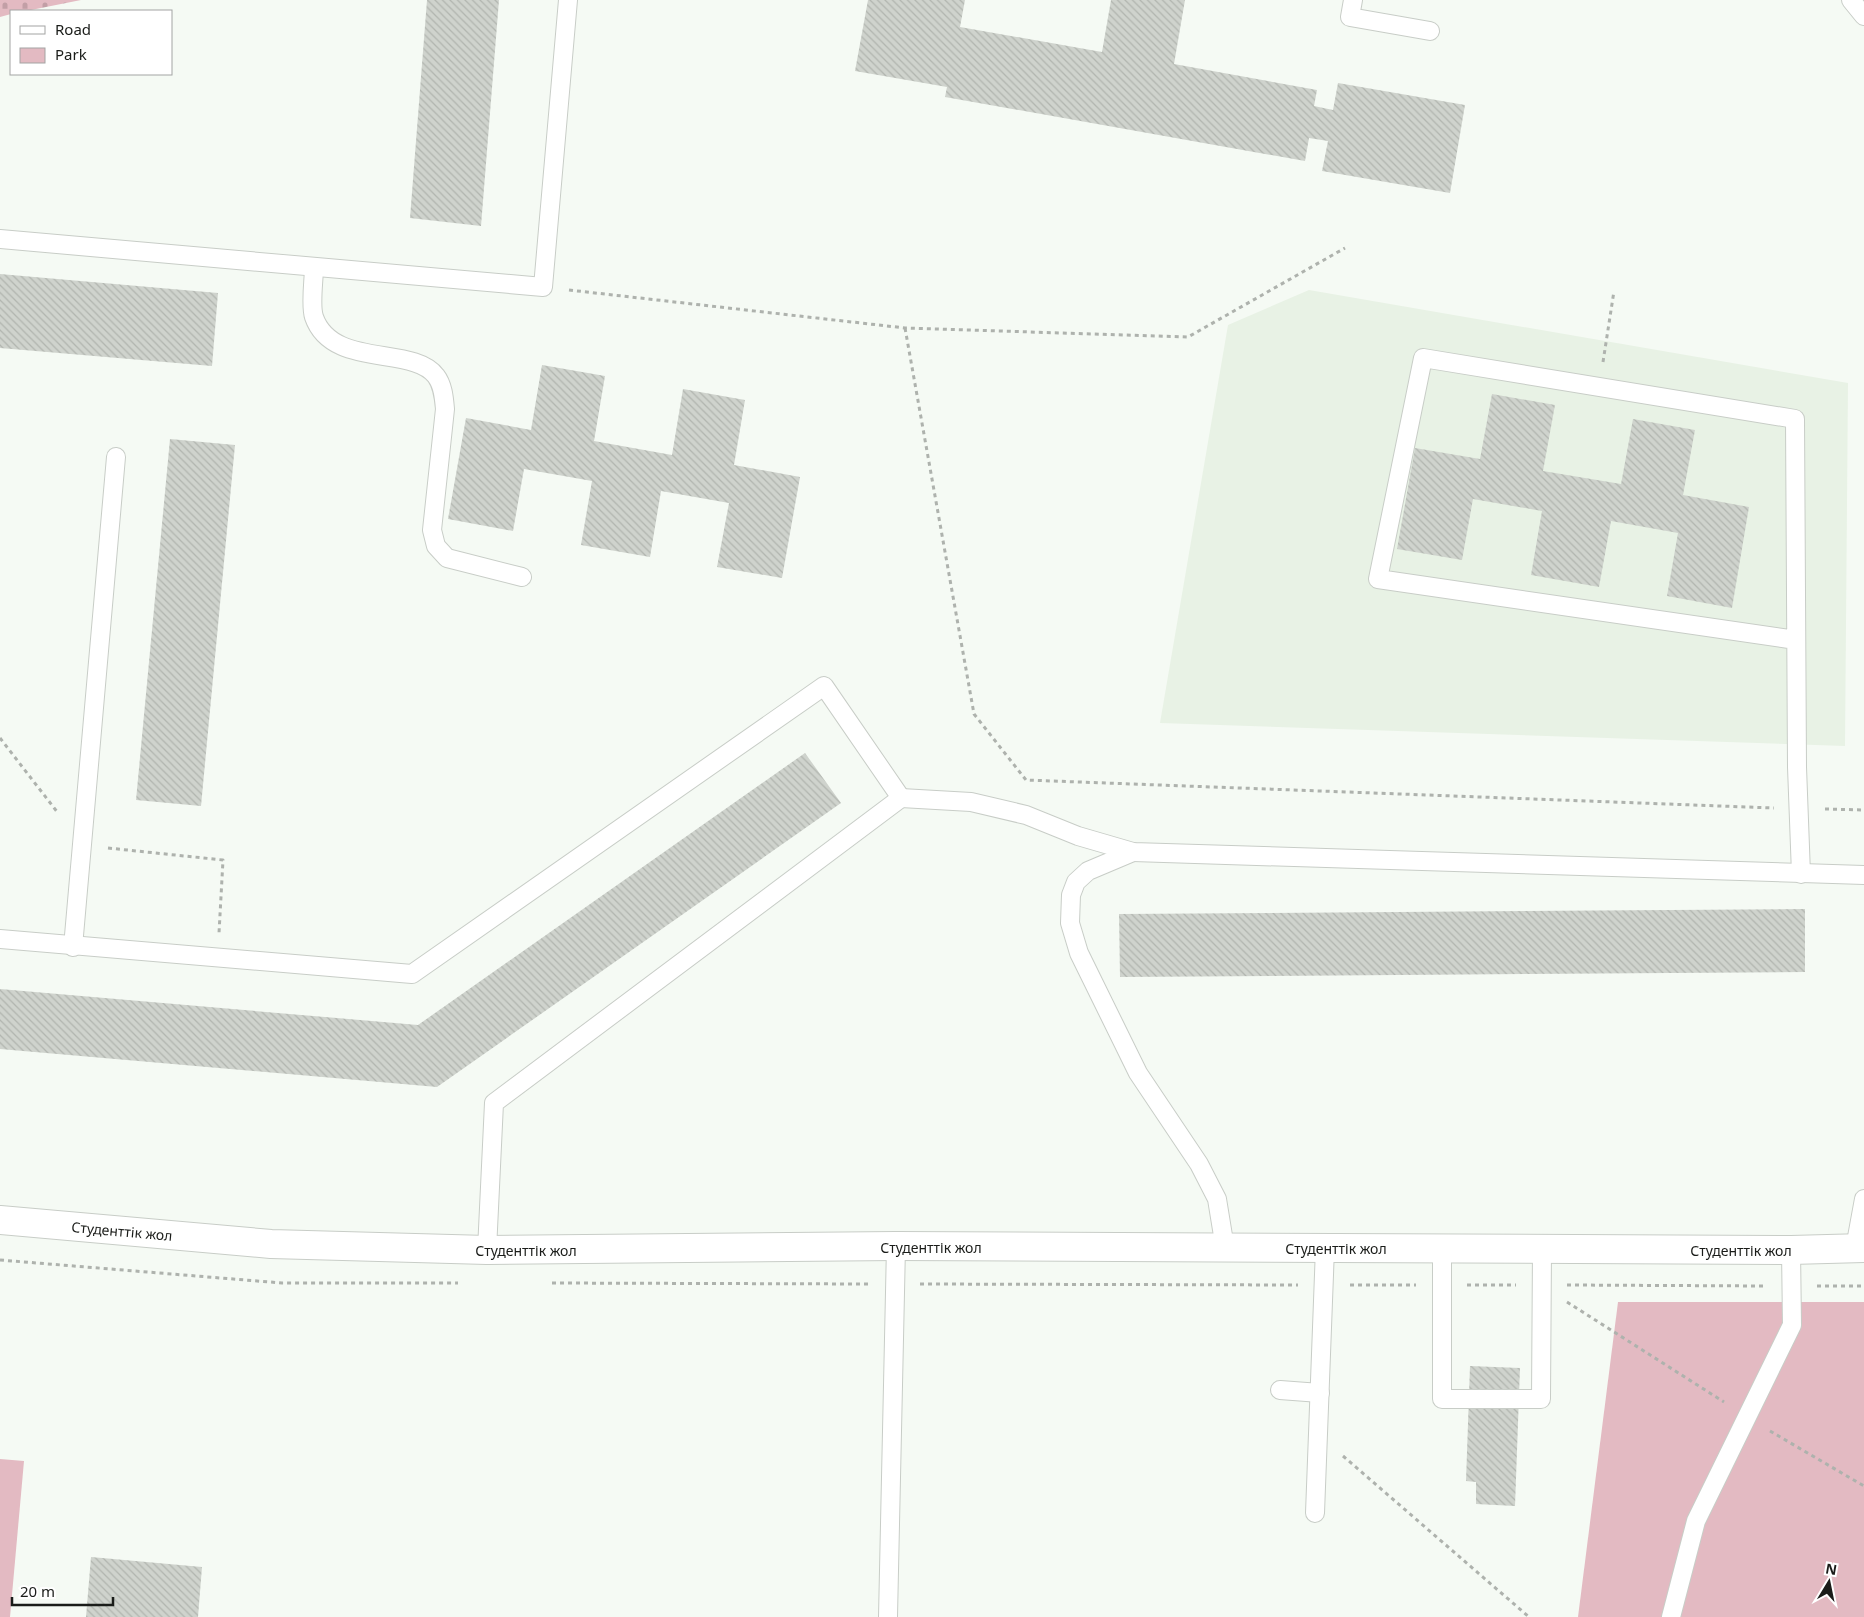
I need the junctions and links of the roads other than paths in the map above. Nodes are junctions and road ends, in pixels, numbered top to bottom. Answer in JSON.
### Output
{"nodes":[{"id":1,"x":568,"y":0,"type":"edge"},
{"id":2,"x":1353,"y":0,"type":"edge"},
{"id":3,"x":1851,"y":0,"type":"edge"},
{"id":4,"x":1864,"y":16,"type":"edge"},
{"id":5,"x":1430,"y":31,"type":"dead end"},
{"id":6,"x":0,"y":238,"type":"edge"},
{"id":7,"x":314,"y":267,"type":"junction"},
{"id":8,"x":116,"y":457,"type":"dead end"},
{"id":9,"x":522,"y":577,"type":"dead end"},
{"id":10,"x":1796,"y":640,"type":"junction"},
{"id":11,"x":900,"y":798,"type":"junction"},
{"id":12,"x":1133,"y":852,"type":"junction"},
{"id":13,"x":1802,"y":874,"type":"junction"},
{"id":14,"x":1864,"y":875,"type":"edge"},
{"id":15,"x":0,"y":939,"type":"edge"},
{"id":16,"x":73,"y":946,"type":"junction"},
{"id":17,"x":1864,"y":1199,"type":"edge"},
{"id":18,"x":0,"y":1220,"type":"edge"},
{"id":19,"x":896,"y":1246,"type":"junction"},
{"id":20,"x":1225,"y":1248,"type":"junction"},
{"id":21,"x":1325,"y":1248,"type":"junction"},
{"id":22,"x":1859,"y":1248,"type":"edge"},
{"id":23,"x":1442,"y":1249,"type":"junction"},
{"id":24,"x":1542,"y":1249,"type":"junction"},
{"id":25,"x":486,"y":1250,"type":"junction"},
{"id":26,"x":1791,"y":1250,"type":"junction"},
{"id":27,"x":1280,"y":1390,"type":"dead end"},
{"id":28,"x":1320,"y":1393,"type":"junction"},
{"id":29,"x":1315,"y":1513,"type":"dead end"},
{"id":30,"x":888,"y":1617,"type":"edge"},
{"id":31,"x":1671,"y":1617,"type":"edge"}],
"edges":[{"from":1,"to":7,"type":"lane"},
{"from":2,"to":5,"type":"lane"},
{"from":3,"to":4,"type":"lane"},
{"from":6,"to":7,"type":"lane"},
{"from":7,"to":9,"type":"lane"},
{"from":8,"to":16,"type":"lane"},
{"from":10,"to":10,"type":"lane"},
{"from":10,"to":13,"type":"lane"},
{"from":11,"to":12,"type":"lane"},
{"from":11,"to":16,"type":"lane"},
{"from":11,"to":25,"type":"lane"},
{"from":12,"to":13,"type":"lane"},
{"from":12,"to":20,"type":"lane"},
{"from":13,"to":14,"type":"lane"},
{"from":15,"to":16,"type":"lane"},
{"from":17,"to":22,"type":"lane"},
{"from":18,"to":25,"type":"street","name":"Студенттік жол"},
{"from":19,"to":20,"type":"street","name":"Студенттік жол"},
{"from":19,"to":25,"type":"street","name":"Студенттік жол"},
{"from":19,"to":30,"type":"lane"},
{"from":20,"to":21,"type":"street","name":"Студенттік жол"},
{"from":21,"to":23,"type":"street","name":"Студенттік жол"},
{"from":21,"to":28,"type":"lane"},
{"from":22,"to":26,"type":"street","name":"Студенттік жол"},
{"from":23,"to":24,"type":"street","name":"Студенттік жол"},
{"from":23,"to":24,"type":"lane"},
{"from":24,"to":26,"type":"street","name":"Студенттік жол"},
{"from":26,"to":31,"type":"lane"},
{"from":27,"to":28,"type":"lane"},
{"from":28,"to":29,"type":"lane"}]}
